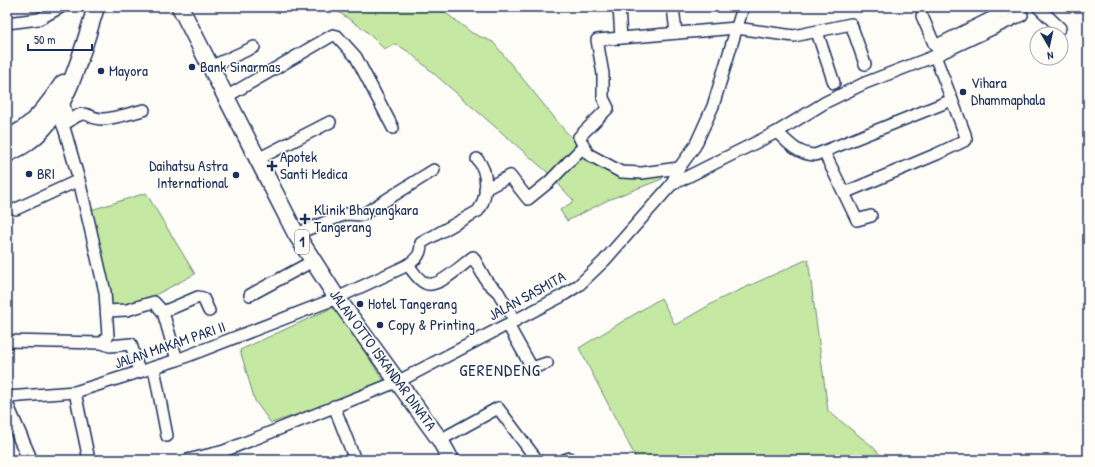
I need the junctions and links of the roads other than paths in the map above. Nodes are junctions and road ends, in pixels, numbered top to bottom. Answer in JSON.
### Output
{"nodes":[{"id":1,"x":61,"y":7,"type":"edge"},
{"id":2,"x":96,"y":7,"type":"edge"},
{"id":3,"x":180,"y":7,"type":"edge"},
{"id":4,"x":619,"y":7,"type":"edge"},
{"id":5,"x":673,"y":7,"type":"edge"},
{"id":6,"x":743,"y":7,"type":"edge"},
{"id":7,"x":1013,"y":7,"type":"edge"},
{"id":8,"x":1038,"y":7,"type":"edge"},
{"id":9,"x":1022,"y":15,"type":"dead end"},
{"id":10,"x":922,"y":16,"type":"dead end"},
{"id":11,"x":7,"y":23,"type":"edge"},
{"id":12,"x":994,"y":23,"type":"junction"},
{"id":13,"x":1058,"y":26,"type":"edge"},
{"id":14,"x":736,"y":28,"type":"junction"},
{"id":15,"x":817,"y":32,"type":"junction"},
{"id":16,"x":676,"y":33,"type":"junction"},
{"id":17,"x":621,"y":38,"type":"junction"},
{"id":18,"x":254,"y":47,"type":"dead end"},
{"id":19,"x":936,"y":52,"type":"junction"},
{"id":20,"x":78,"y":60,"type":"junction"},
{"id":21,"x":865,"y":64,"type":"dead end"},
{"id":22,"x":210,"y":67,"type":"junction"},
{"id":23,"x":834,"y":83,"type":"dead end"},
{"id":24,"x":226,"y":97,"type":"junction"},
{"id":25,"x":952,"y":100,"type":"junction"},
{"id":26,"x":60,"y":106,"type":"junction"},
{"id":27,"x":144,"y":110,"type":"dead end"},
{"id":28,"x":330,"y":122,"type":"dead end"},
{"id":29,"x":393,"y":128,"type":"dead end"},
{"id":30,"x":778,"y":132,"type":"junction"},
{"id":31,"x":7,"y":138,"type":"edge"},
{"id":32,"x":582,"y":147,"type":"junction"},
{"id":33,"x":824,"y":152,"type":"junction"},
{"id":34,"x":7,"y":154,"type":"edge"},
{"id":35,"x":258,"y":159,"type":"junction"},
{"id":36,"x":476,"y":159,"type":"dead end"},
{"id":37,"x":434,"y":170,"type":"dead end"},
{"id":38,"x":676,"y":176,"type":"junction"},
{"id":39,"x":79,"y":180,"type":"junction"},
{"id":40,"x":485,"y":189,"type":"junction"},
{"id":41,"x":844,"y":193,"type":"junction"},
{"id":42,"x":16,"y":208,"type":"dead end"},
{"id":43,"x":871,"y":216,"type":"dead end"},
{"id":44,"x":296,"y":234,"type":"junction"},
{"id":45,"x":313,"y":261,"type":"junction"},
{"id":46,"x":408,"y":265,"type":"junction"},
{"id":47,"x":250,"y":295,"type":"dead end"},
{"id":48,"x":337,"y":298,"type":"junction"},
{"id":49,"x":106,"y":311,"type":"junction"},
{"id":50,"x":209,"y":311,"type":"dead end"},
{"id":51,"x":163,"y":312,"type":"junction"},
{"id":52,"x":511,"y":323,"type":"junction"},
{"id":53,"x":7,"y":341,"type":"edge"},
{"id":54,"x":102,"y":343,"type":"junction"},
{"id":55,"x":178,"y":360,"type":"junction"},
{"id":56,"x":548,"y":363,"type":"dead end"},
{"id":57,"x":154,"y":368,"type":"junction"},
{"id":58,"x":139,"y":372,"type":"junction"},
{"id":59,"x":399,"y":381,"type":"junction"},
{"id":60,"x":75,"y":392,"type":"junction"},
{"id":61,"x":7,"y":397,"type":"edge"},
{"id":62,"x":334,"y":406,"type":"junction"},
{"id":63,"x":7,"y":407,"type":"edge"},
{"id":64,"x":167,"y":436,"type":"dead end"},
{"id":65,"x":440,"y":440,"type":"junction"},
{"id":66,"x":225,"y":455,"type":"edge"},
{"id":67,"x":30,"y":460,"type":"edge"},
{"id":68,"x":89,"y":460,"type":"edge"},
{"id":69,"x":187,"y":460,"type":"edge"},
{"id":70,"x":355,"y":460,"type":"edge"},
{"id":71,"x":451,"y":460,"type":"edge"},
{"id":72,"x":537,"y":460,"type":"edge"}],
"edges":[{"from":1,"to":11,"type":"street"},
{"from":2,"to":20,"type":"highway"},
{"from":3,"to":22,"type":"highway","name":"JALAN OTTO ISKANDAR DINATA","number":"1"},
{"from":4,"to":17,"type":"street"},
{"from":5,"to":16,"type":"street"},
{"from":6,"to":14,"type":"street","name":"JALAN SASMITA"},
{"from":7,"to":12,"type":"street"},
{"from":8,"to":13,"type":"street"},
{"from":9,"to":12,"type":"street"},
{"from":10,"to":19,"type":"street"},
{"from":12,"to":19,"type":"street"},
{"from":14,"to":15,"type":"street"},
{"from":14,"to":16,"type":"street"},
{"from":14,"to":38,"type":"street","name":"JALAN SASMITA"},
{"from":15,"to":21,"type":"street"},
{"from":15,"to":23,"type":"street"},
{"from":16,"to":17,"type":"street"},
{"from":17,"to":32,"type":"street"},
{"from":18,"to":22,"type":"street"},
{"from":19,"to":25,"type":"street"},
{"from":19,"to":30,"type":"street"},
{"from":20,"to":26,"type":"highway"},
{"from":20,"to":31,"type":"highway"},
{"from":22,"to":24,"type":"highway","name":"JALAN OTTO ISKANDAR DINATA","number":"1"},
{"from":24,"to":29,"type":"street"},
{"from":24,"to":35,"type":"highway","name":"JALAN OTTO ISKANDAR DINATA","number":"1"},
{"from":25,"to":33,"type":"street"},
{"from":25,"to":41,"type":"street"},
{"from":26,"to":27,"type":"street"},
{"from":26,"to":34,"type":"highway"},
{"from":26,"to":39,"type":"street"},
{"from":28,"to":35,"type":"street"},
{"from":30,"to":33,"type":"street"},
{"from":30,"to":38,"type":"street"},
{"from":32,"to":38,"type":"street"},
{"from":32,"to":40,"type":"street"},
{"from":33,"to":41,"type":"street"},
{"from":35,"to":44,"type":"highway","name":"JALAN OTTO ISKANDAR DINATA","number":"1"},
{"from":36,"to":40,"type":"street"},
{"from":37,"to":44,"type":"street"},
{"from":38,"to":52,"type":"street","name":"JALAN SASMITA"},
{"from":39,"to":42,"type":"street"},
{"from":39,"to":49,"type":"street"},
{"from":40,"to":46,"type":"street"},
{"from":41,"to":43,"type":"street"},
{"from":44,"to":45,"type":"highway","name":"JALAN OTTO ISKANDAR DINATA","number":"1"},
{"from":45,"to":47,"type":"street"},
{"from":45,"to":48,"type":"highway","name":"JALAN OTTO ISKANDAR DINATA","number":"1"},
{"from":46,"to":48,"type":"street","name":"JALAN MAKAM PARI II"},
{"from":46,"to":52,"type":"street"},
{"from":48,"to":55,"type":"street","name":"JALAN MAKAM PARI II"},
{"from":48,"to":59,"type":"highway","name":"JALAN OTTO ISKANDAR DINATA","number":"1"},
{"from":49,"to":51,"type":"street"},
{"from":49,"to":54,"type":"street"},
{"from":50,"to":51,"type":"street"},
{"from":51,"to":55,"type":"street"},
{"from":52,"to":56,"type":"street"},
{"from":52,"to":59,"type":"street","name":"JALAN SASMITA"},
{"from":53,"to":54,"type":"street"},
{"from":54,"to":58,"type":"street"},
{"from":55,"to":57,"type":"street","name":"JALAN MAKAM PARI II"},
{"from":57,"to":58,"type":"street","name":"JALAN MAKAM PARI II"},
{"from":57,"to":64,"type":"street"},
{"from":58,"to":60,"type":"street","name":"JALAN MAKAM PARI II"},
{"from":59,"to":62,"type":"street","name":"JALAN SASMITA"},
{"from":59,"to":65,"type":"highway","name":"JALAN OTTO ISKANDAR DINATA","number":"1"},
{"from":60,"to":61,"type":"street","name":"JALAN MAKAM PARI II"},
{"from":60,"to":68,"type":"street"},
{"from":62,"to":66,"type":"street","name":"JALAN SASMITA"},
{"from":62,"to":70,"type":"street"},
{"from":63,"to":67,"type":"main road"},
{"from":65,"to":71,"type":"highway","name":"JALAN OTTO ISKANDAR DINATA","number":"1"},
{"from":65,"to":72,"type":"street"},
{"from":66,"to":69,"type":"street","name":"JALAN SASMITA"}]}
